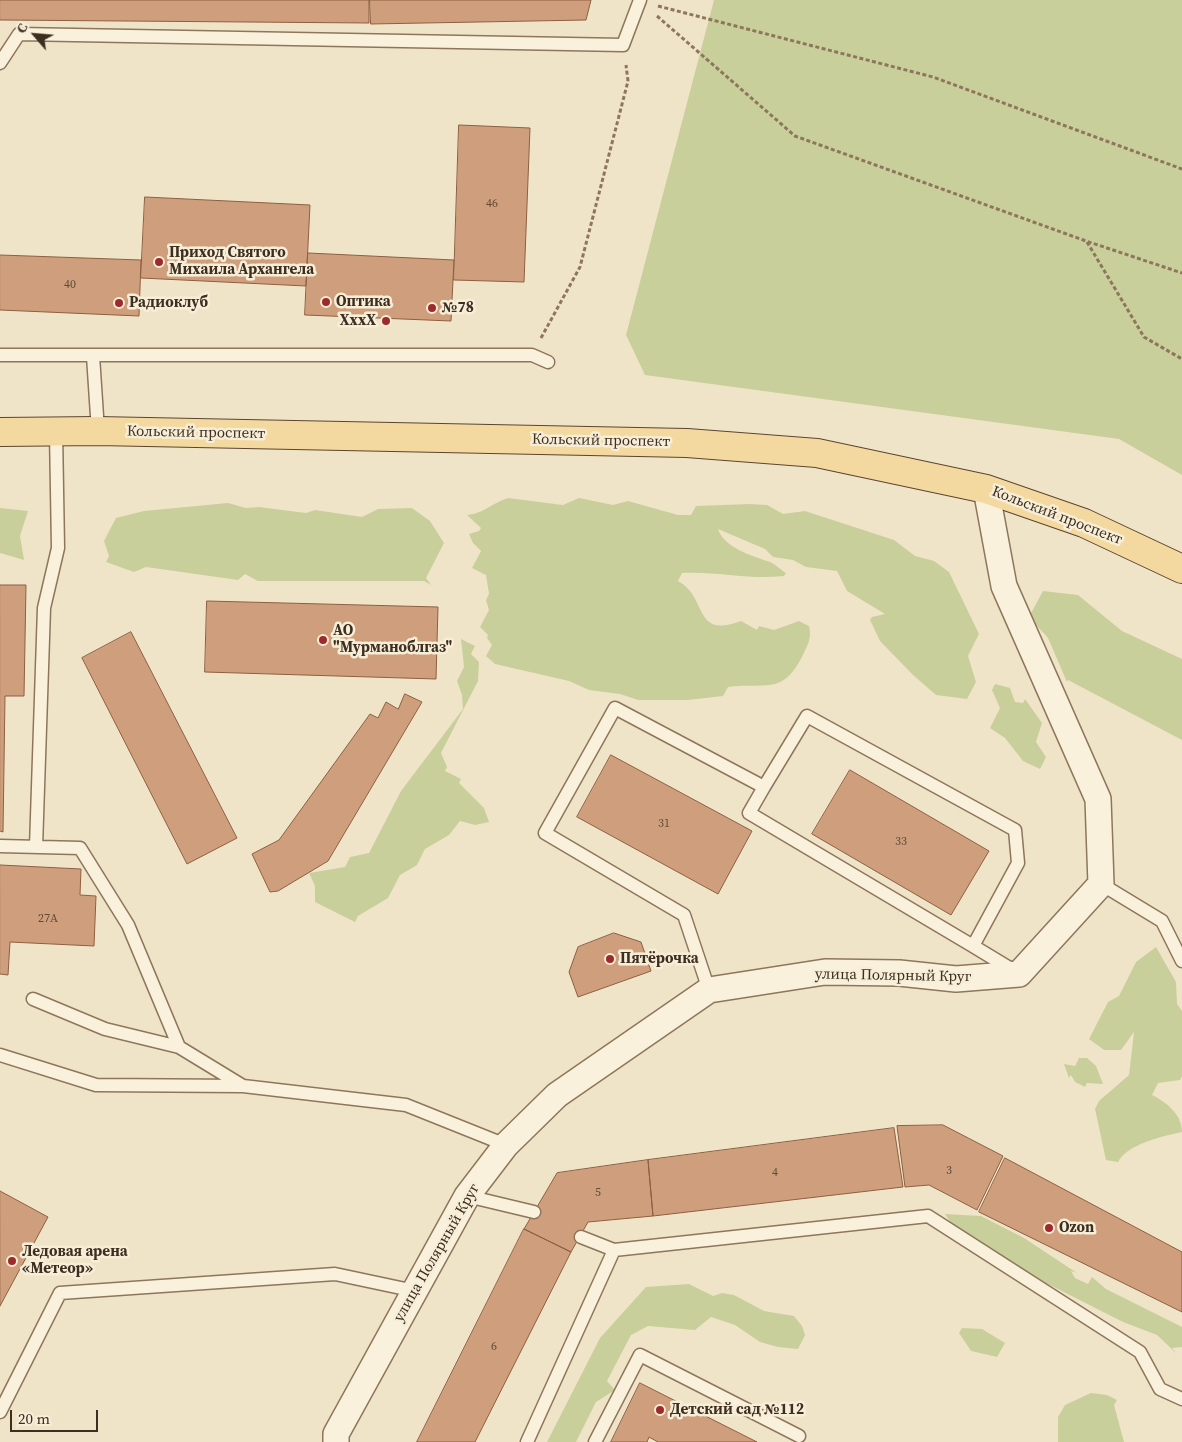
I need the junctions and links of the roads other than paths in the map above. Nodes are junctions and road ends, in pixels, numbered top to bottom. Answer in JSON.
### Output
{"nodes":[{"id":1,"x":640,"y":1,"type":"edge"},
{"id":2,"x":0,"y":63,"type":"edge"},
{"id":3,"x":0,"y":355,"type":"edge"},
{"id":4,"x":92,"y":356,"type":"junction"},
{"id":5,"x":548,"y":362,"type":"dead end"},
{"id":6,"x":98,"y":431,"type":"junction"},
{"id":7,"x":0,"y":432,"type":"edge"},
{"id":8,"x":56,"y":432,"type":"junction"},
{"id":9,"x":986,"y":489,"type":"junction"},
{"id":10,"x":1182,"y":569,"type":"edge"},
{"id":11,"x":764,"y":787,"type":"junction"},
{"id":12,"x":0,"y":846,"type":"edge"},
{"id":13,"x":36,"y":847,"type":"junction"},
{"id":14,"x":1101,"y":884,"type":"junction"},
{"id":15,"x":974,"y":946,"type":"junction"},
{"id":16,"x":1182,"y":962,"type":"edge"},
{"id":17,"x":1019,"y":974,"type":"junction"},
{"id":18,"x":709,"y":990,"type":"junction"},
{"id":19,"x":33,"y":999,"type":"dead end"},
{"id":20,"x":179,"y":1047,"type":"junction"},
{"id":21,"x":0,"y":1055,"type":"edge"},
{"id":22,"x":243,"y":1086,"type":"junction"},
{"id":23,"x":506,"y":1145,"type":"junction"},
{"id":24,"x":467,"y":1196,"type":"junction"},
{"id":25,"x":534,"y":1212,"type":"dead end"},
{"id":26,"x":581,"y":1237,"type":"dead end"},
{"id":27,"x":614,"y":1250,"type":"junction"},
{"id":28,"x":415,"y":1291,"type":"junction"},
{"id":29,"x":1182,"y":1399,"type":"edge"},
{"id":30,"x":0,"y":1412,"type":"edge"},
{"id":31,"x":800,"y":1436,"type":"dead end"},
{"id":32,"x":336,"y":1442,"type":"edge"},
{"id":33,"x":527,"y":1442,"type":"edge"},
{"id":34,"x":595,"y":1442,"type":"edge"}],
"edges":[{"from":1,"to":2,"type":"lane"},
{"from":3,"to":4,"type":"lane"},
{"from":4,"to":5,"type":"lane"},
{"from":4,"to":6,"type":"lane"},
{"from":6,"to":8,"type":"main road","name":"Кольский проспект"},
{"from":6,"to":9,"type":"main road","name":"Кольский проспект"},
{"from":7,"to":8,"type":"main road","name":"Кольский проспект"},
{"from":8,"to":13,"type":"lane"},
{"from":9,"to":10,"type":"main road","name":"Кольский проспект"},
{"from":9,"to":14,"type":"street"},
{"from":11,"to":15,"type":"lane"},
{"from":11,"to":15,"type":"lane"},
{"from":11,"to":18,"type":"lane"},
{"from":12,"to":13,"type":"lane"},
{"from":13,"to":20,"type":"lane"},
{"from":14,"to":16,"type":"lane"},
{"from":14,"to":17,"type":"street"},
{"from":15,"to":17,"type":"lane"},
{"from":17,"to":18,"type":"street","name":"улица Полярный Круг"},
{"from":18,"to":23,"type":"street","name":"улица Полярный Круг"},
{"from":19,"to":20,"type":"lane"},
{"from":20,"to":22,"type":"lane"},
{"from":21,"to":22,"type":"lane"},
{"from":22,"to":23,"type":"lane"},
{"from":23,"to":24,"type":"street","name":"улица Полярный Круг"},
{"from":24,"to":25,"type":"lane"},
{"from":24,"to":28,"type":"street","name":"улица Полярный Круг"},
{"from":26,"to":27,"type":"lane"},
{"from":27,"to":29,"type":"lane"},
{"from":27,"to":33,"type":"lane"},
{"from":28,"to":30,"type":"lane"},
{"from":28,"to":32,"type":"street","name":"улица Полярный Круг"},
{"from":31,"to":34,"type":"lane"}]}
